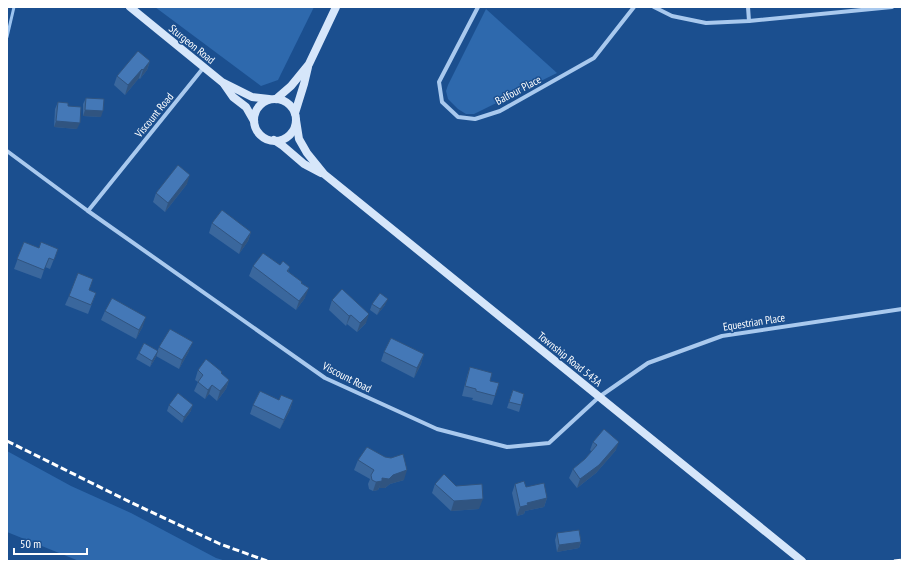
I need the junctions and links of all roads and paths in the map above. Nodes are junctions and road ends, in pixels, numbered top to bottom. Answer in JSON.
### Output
{"nodes":[{"id":1,"x":130,"y":7,"type":"edge"},
{"id":2,"x":336,"y":7,"type":"edge"},
{"id":3,"x":478,"y":7,"type":"edge"},
{"id":4,"x":634,"y":7,"type":"edge"},
{"id":5,"x":654,"y":7,"type":"edge"},
{"id":6,"x":748,"y":7,"type":"edge"},
{"id":7,"x":892,"y":7,"type":"edge"},
{"id":8,"x":749,"y":22,"type":"junction"},
{"id":9,"x":309,"y":64,"type":"junction"},
{"id":10,"x":204,"y":67,"type":"junction"},
{"id":11,"x":222,"y":82,"type":"junction"},
{"id":12,"x":272,"y":99,"type":"junction"},
{"id":13,"x":295,"y":117,"type":"junction"},
{"id":14,"x":254,"y":121,"type":"junction"},
{"id":15,"x":274,"y":140,"type":"junction"},
{"id":16,"x":7,"y":151,"type":"edge"},
{"id":17,"x":324,"y":174,"type":"junction"},
{"id":18,"x":88,"y":211,"type":"junction"},
{"id":19,"x":902,"y":310,"type":"edge"},
{"id":20,"x":599,"y":397,"type":"junction"},
{"id":21,"x":802,"y":561,"type":"edge"}],
"edges":[{"from":1,"to":10,"type":"main road","name":"Sturgeon Road"},
{"from":2,"to":9,"type":"main road"},
{"from":3,"to":4,"type":"street","name":"Balfour Place"},
{"from":5,"to":8,"type":"street"},
{"from":6,"to":8,"type":"street"},
{"from":7,"to":8,"type":"street"},
{"from":9,"to":12,"type":"main road"},
{"from":9,"to":13,"type":"main road"},
{"from":10,"to":11,"type":"main road","name":"Sturgeon Road"},
{"from":10,"to":18,"type":"street","name":"Viscount Road"},
{"from":11,"to":12,"type":"main road","name":"Sturgeon Road"},
{"from":11,"to":14,"type":"main road","name":"Sturgeon Road"},
{"from":12,"to":13,"type":"main road"},
{"from":12,"to":14,"type":"main road"},
{"from":13,"to":15,"type":"main road"},
{"from":13,"to":17,"type":"main road","name":"Township Road 543A"},
{"from":14,"to":15,"type":"main road"},
{"from":15,"to":17,"type":"main road","name":"Township Road 543A"},
{"from":16,"to":18,"type":"street","name":"Viscount Road"},
{"from":17,"to":20,"type":"main road","name":"Township Road 543A"},
{"from":18,"to":20,"type":"street","name":"Viscount Road"},
{"from":19,"to":20,"type":"street","name":"Equestrian Place"},
{"from":20,"to":21,"type":"main road","name":"Township Road 543A"}]}
